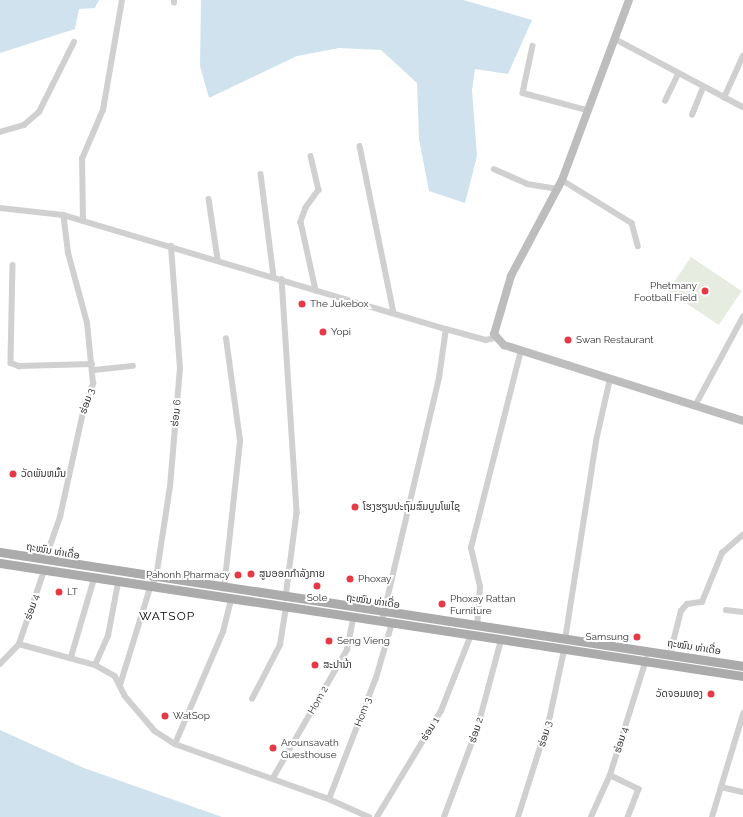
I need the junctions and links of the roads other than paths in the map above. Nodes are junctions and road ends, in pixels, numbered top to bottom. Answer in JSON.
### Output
{"nodes":[{"id":1,"x":122,"y":0,"type":"edge"},
{"id":2,"x":629,"y":0,"type":"edge"},
{"id":3,"x":615,"y":39,"type":"junction"},
{"id":4,"x":74,"y":42,"type":"dead end"},
{"id":5,"x":534,"y":46,"type":"dead end"},
{"id":6,"x":743,"y":56,"type":"edge"},
{"id":7,"x":678,"y":74,"type":"junction"},
{"id":8,"x":703,"y":88,"type":"junction"},
{"id":9,"x":724,"y":98,"type":"junction"},
{"id":10,"x":665,"y":101,"type":"dead end"},
{"id":11,"x":743,"y":107,"type":"edge"},
{"id":12,"x":587,"y":110,"type":"junction"},
{"id":13,"x":692,"y":115,"type":"dead end"},
{"id":14,"x":0,"y":132,"type":"edge"},
{"id":15,"x":360,"y":146,"type":"dead end"},
{"id":16,"x":311,"y":156,"type":"dead end"},
{"id":17,"x":494,"y":169,"type":"dead end"},
{"id":18,"x":261,"y":174,"type":"dead end"},
{"id":19,"x":562,"y":180,"type":"junction"},
{"id":20,"x":558,"y":189,"type":"junction"},
{"id":21,"x":209,"y":199,"type":"dead end"},
{"id":22,"x":0,"y":208,"type":"edge"},
{"id":23,"x":63,"y":215,"type":"junction"},
{"id":24,"x":83,"y":221,"type":"junction"},
{"id":25,"x":171,"y":246,"type":"junction"},
{"id":26,"x":638,"y":246,"type":"dead end"},
{"id":27,"x":218,"y":259,"type":"junction"},
{"id":28,"x":13,"y":264,"type":"dead end"},
{"id":29,"x":274,"y":277,"type":"junction"},
{"id":30,"x":282,"y":279,"type":"junction"},
{"id":31,"x":316,"y":290,"type":"junction"},
{"id":32,"x":394,"y":313,"type":"junction"},
{"id":33,"x":743,"y":317,"type":"edge"},
{"id":34,"x":446,"y":329,"type":"junction"},
{"id":35,"x":495,"y":338,"type":"junction"},
{"id":36,"x":226,"y":339,"type":"dead end"},
{"id":37,"x":521,"y":351,"type":"junction"},
{"id":38,"x":92,"y":364,"type":"junction"},
{"id":39,"x":133,"y":366,"type":"dead end"},
{"id":40,"x":94,"y":370,"type":"junction"},
{"id":41,"x":610,"y":379,"type":"junction"},
{"id":42,"x":695,"y":406,"type":"junction"},
{"id":43,"x":743,"y":421,"type":"edge"},
{"id":44,"x":743,"y":535,"type":"edge"},
{"id":45,"x":0,"y":552,"type":"edge"},
{"id":46,"x":0,"y":563,"type":"edge"},
{"id":47,"x":44,"y":566,"type":"junction"},
{"id":48,"x":156,"y":578,"type":"junction"},
{"id":49,"x":94,"y":579,"type":"junction"},
{"id":50,"x":118,"y":583,"type":"junction"},
{"id":51,"x":150,"y":588,"type":"junction"},
{"id":52,"x":224,"y":589,"type":"junction"},
{"id":53,"x":231,"y":600,"type":"junction"},
{"id":54,"x":286,"y":603,"type":"junction"},
{"id":55,"x":726,"y":610,"type":"dead end"},
{"id":56,"x":743,"y":612,"type":"edge"},
{"id":57,"x":383,"y":617,"type":"junction"},
{"id":58,"x":353,"y":618,"type":"junction"},
{"id":59,"x":392,"y":623,"type":"junction"},
{"id":60,"x":474,"y":631,"type":"junction"},
{"id":61,"x":501,"y":640,"type":"junction"},
{"id":62,"x":19,"y":644,"type":"junction"},
{"id":63,"x":565,"y":645,"type":"junction"},
{"id":64,"x":670,"y":654,"type":"junction"},
{"id":65,"x":71,"y":656,"type":"junction"},
{"id":66,"x":646,"y":660,"type":"junction"},
{"id":67,"x":0,"y":664,"type":"edge"},
{"id":68,"x":95,"y":665,"type":"junction"},
{"id":69,"x":743,"y":666,"type":"edge"},
{"id":70,"x":743,"y":676,"type":"edge"},
{"id":71,"x":120,"y":685,"type":"junction"},
{"id":72,"x":252,"y":699,"type":"dead end"},
{"id":73,"x":743,"y":714,"type":"edge"},
{"id":74,"x":175,"y":744,"type":"junction"},
{"id":75,"x":610,"y":775,"type":"junction"},
{"id":76,"x":273,"y":778,"type":"junction"},
{"id":77,"x":721,"y":787,"type":"junction"},
{"id":78,"x":743,"y":792,"type":"edge"},
{"id":79,"x":329,"y":799,"type":"junction"},
{"id":80,"x":369,"y":817,"type":"edge"},
{"id":81,"x":377,"y":817,"type":"edge"},
{"id":82,"x":444,"y":817,"type":"edge"},
{"id":83,"x":518,"y":817,"type":"edge"},
{"id":84,"x":591,"y":817,"type":"edge"},
{"id":85,"x":628,"y":817,"type":"edge"},
{"id":86,"x":712,"y":817,"type":"edge"}],
"edges":[{"from":1,"to":24,"type":"street"},
{"from":2,"to":3,"type":"street"},
{"from":3,"to":7,"type":"street"},
{"from":3,"to":12,"type":"street"},
{"from":4,"to":14,"type":"street"},
{"from":5,"to":12,"type":"street"},
{"from":6,"to":9,"type":"street"},
{"from":7,"to":8,"type":"street"},
{"from":7,"to":10,"type":"street"},
{"from":8,"to":9,"type":"street"},
{"from":8,"to":13,"type":"street"},
{"from":9,"to":11,"type":"street"},
{"from":12,"to":19,"type":"street"},
{"from":15,"to":32,"type":"street"},
{"from":16,"to":31,"type":"street"},
{"from":17,"to":20,"type":"street"},
{"from":18,"to":29,"type":"street"},
{"from":19,"to":20,"type":"street"},
{"from":19,"to":26,"type":"street"},
{"from":20,"to":35,"type":"street"},
{"from":21,"to":27,"type":"street"},
{"from":22,"to":23,"type":"street"},
{"from":23,"to":24,"type":"street"},
{"from":23,"to":38,"type":"street"},
{"from":24,"to":25,"type":"street"},
{"from":25,"to":27,"type":"street"},
{"from":25,"to":48,"type":"street","name":"ຮ່ອມ 6"},
{"from":27,"to":29,"type":"street"},
{"from":28,"to":38,"type":"street"},
{"from":29,"to":30,"type":"street"},
{"from":30,"to":31,"type":"street"},
{"from":30,"to":54,"type":"street"},
{"from":31,"to":32,"type":"street"},
{"from":32,"to":34,"type":"street"},
{"from":33,"to":42,"type":"street"},
{"from":34,"to":35,"type":"street"},
{"from":34,"to":57,"type":"street"},
{"from":35,"to":37,"type":"street"},
{"from":36,"to":52,"type":"street"},
{"from":37,"to":41,"type":"street"},
{"from":37,"to":60,"type":"street","name":"ຮ່ອມ 1"},
{"from":38,"to":40,"type":"street"},
{"from":39,"to":40,"type":"street"},
{"from":40,"to":47,"type":"street","name":"ຮ່ອມ 3"},
{"from":41,"to":42,"type":"street"},
{"from":41,"to":63,"type":"street","name":"ຮ່ອມ 3"},
{"from":42,"to":43,"type":"street"},
{"from":44,"to":64,"type":"street"},
{"from":45,"to":47,"type":"main road","name":"ຖະໝົນ ທ່າເດື່ອ"},
{"from":46,"to":47,"type":"main road","name":"ຖະໝົນ ທ່າເດື່ອ"},
{"from":47,"to":48,"type":"main road","name":"ຖະໝົນ ທ່າເດື່ອ"},
{"from":47,"to":49,"type":"main road","name":"ຖະໝົນ ທ່າເດື່ອ"},
{"from":47,"to":62,"type":"street","name":"ຮ່ອມ 4"},
{"from":48,"to":51,"type":"street"},
{"from":48,"to":52,"type":"main road","name":"ຖະໝົນ ທ່າເດື່ອ"},
{"from":49,"to":50,"type":"main road","name":"ຖະໝົນ ທ່າເດື່ອ"},
{"from":49,"to":65,"type":"street"},
{"from":50,"to":51,"type":"main road","name":"ຖະໝົນ ທ່າເດື່ອ"},
{"from":50,"to":68,"type":"street"},
{"from":51,"to":53,"type":"main road","name":"ຖະໝົນ ທ່າເດື່ອ"},
{"from":51,"to":71,"type":"street"},
{"from":52,"to":54,"type":"main road","name":"ຖະໝົນ ທ່າເດື່ອ"},
{"from":53,"to":54,"type":"main road","name":"ຖະໝົນ ທ່າເດື່ອ"},
{"from":53,"to":74,"type":"street"},
{"from":54,"to":57,"type":"main road","name":"ຖະໝົນ ທ່າເດື່ອ"},
{"from":54,"to":58,"type":"main road","name":"ຖະໝົນ ທ່າເດື່ອ"},
{"from":54,"to":72,"type":"street"},
{"from":55,"to":56,"type":"street"},
{"from":57,"to":58,"type":"main road","name":"ຖະໝົນ ທ່າເດື່ອ"},
{"from":57,"to":59,"type":"main road","name":"ຖະໝົນ ທ່າເດື່ອ"},
{"from":57,"to":60,"type":"main road","name":"ຖະໝົນ ທ່າເດື່ອ"},
{"from":58,"to":76,"type":"street","name":"Hom 2"},
{"from":59,"to":60,"type":"main road","name":"ຖະໝົນ ທ່າເດື່ອ"},
{"from":59,"to":79,"type":"street","name":"Hom 3"},
{"from":60,"to":61,"type":"main road","name":"ຖະໝົນ ທ່າເດື່ອ"},
{"from":60,"to":63,"type":"main road","name":"ຖະໝົນ ທ່າເດື່ອ"},
{"from":60,"to":81,"type":"street","name":"ຮ່ອມ 1"},
{"from":61,"to":63,"type":"main road","name":"ຖະໝົນ ທ່າເດື່ອ"},
{"from":61,"to":82,"type":"street","name":"ຮ່ອມ 2"},
{"from":62,"to":65,"type":"street"},
{"from":62,"to":67,"type":"street"},
{"from":63,"to":64,"type":"main road","name":"ຖະໝົນ ທ່າເດື່ອ"},
{"from":63,"to":66,"type":"main road","name":"ຖະໝົນ ທ່າເດື່ອ"},
{"from":63,"to":83,"type":"street","name":"ຮ່ອມ 3"},
{"from":64,"to":69,"type":"main road","name":"ຖະໝົນ ທ່າເດື່ອ"},
{"from":65,"to":68,"type":"street"},
{"from":66,"to":70,"type":"main road","name":"ຖະໝົນ ທ່າເດື່ອ"},
{"from":66,"to":75,"type":"street","name":"ຮ່ອມ 4"},
{"from":68,"to":71,"type":"street"},
{"from":71,"to":74,"type":"street"},
{"from":73,"to":77,"type":"street"},
{"from":74,"to":76,"type":"street"},
{"from":75,"to":84,"type":"street","name":"ຮ່ອມ 4"},
{"from":75,"to":85,"type":"street"},
{"from":76,"to":79,"type":"street"},
{"from":77,"to":78,"type":"street"},
{"from":77,"to":86,"type":"street"},
{"from":79,"to":80,"type":"street"}]}
